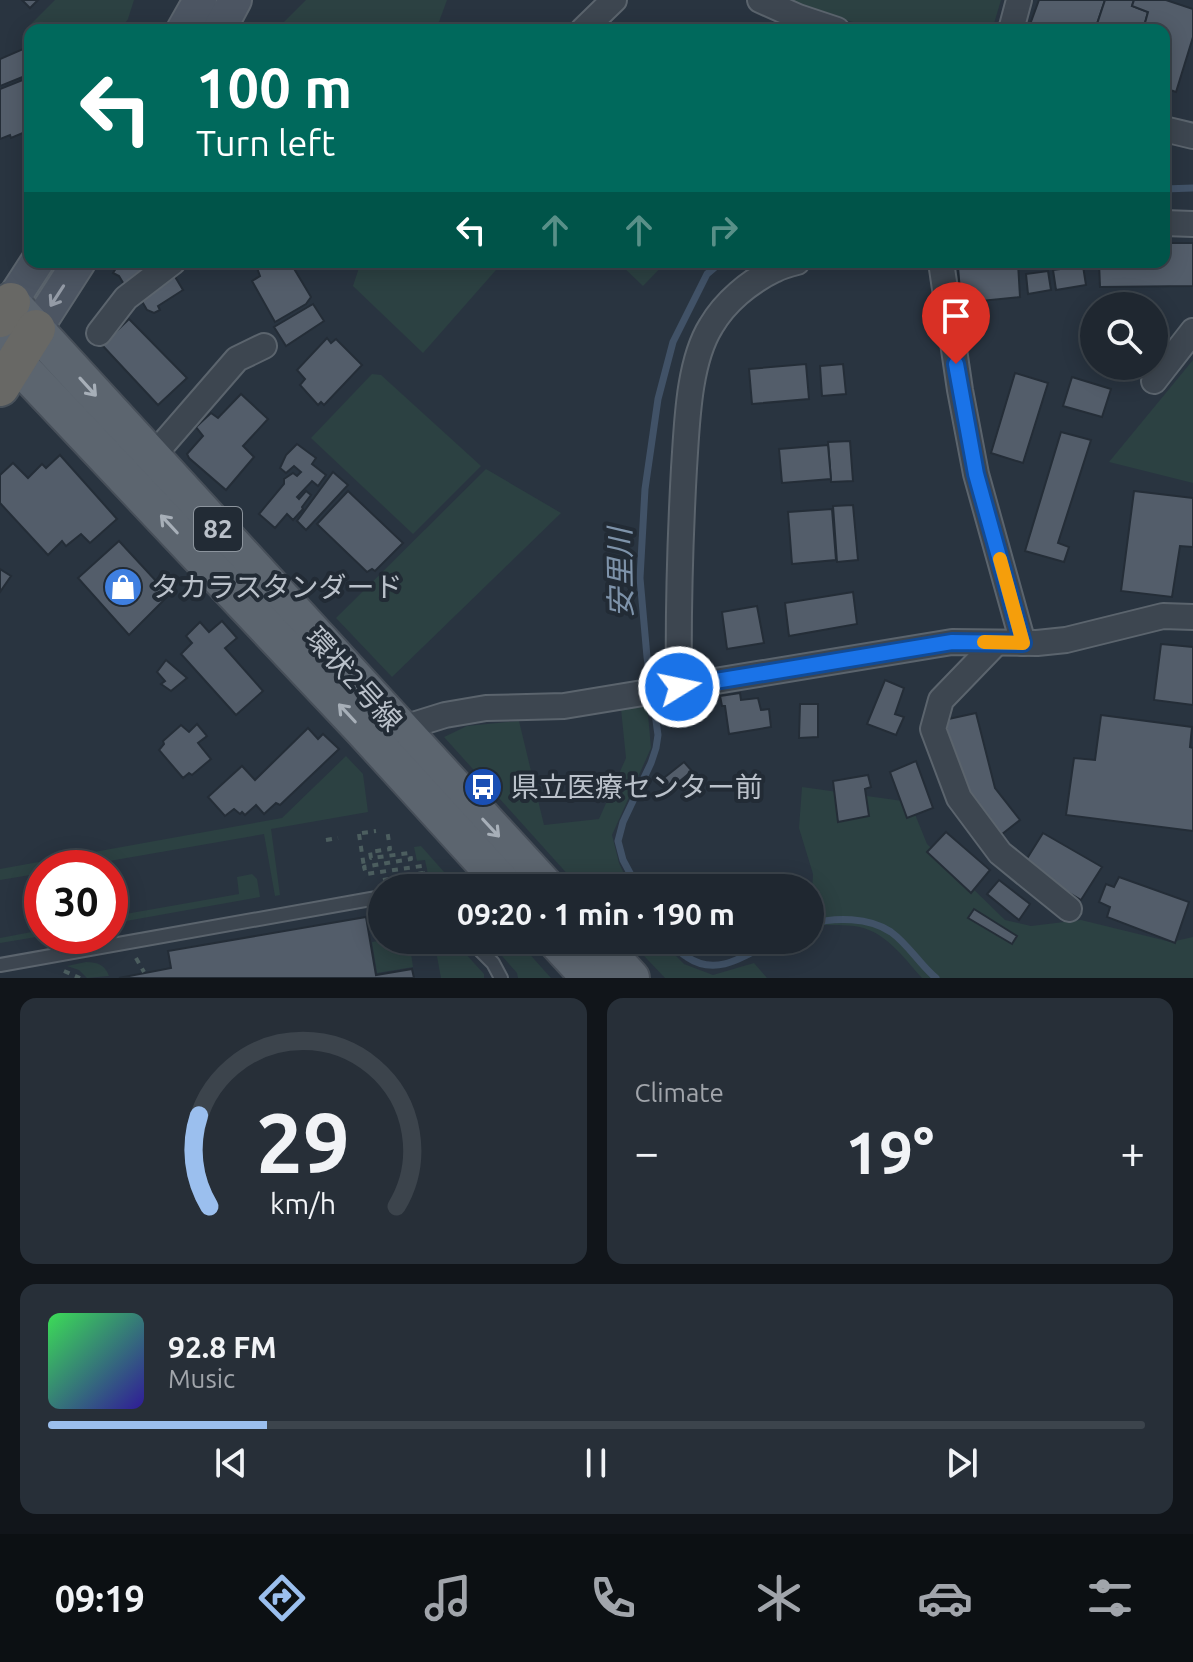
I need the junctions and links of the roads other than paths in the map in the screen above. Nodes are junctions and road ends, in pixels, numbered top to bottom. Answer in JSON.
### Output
{"nodes":[{"id":1,"x":174,"y":0,"type":"edge"},
{"id":2,"x":614,"y":0,"type":"edge"},
{"id":3,"x":760,"y":0,"type":"edge"},
{"id":4,"x":1019,"y":0,"type":"edge"},
{"id":5,"x":225,"y":10,"type":"edge"},
{"id":6,"x":169,"y":24,"type":"edge"},
{"id":7,"x":196,"y":24,"type":"edge"},
{"id":8,"x":589,"y":24,"type":"edge"},
{"id":9,"x":819,"y":24,"type":"edge"},
{"id":10,"x":1013,"y":24,"type":"edge"},
{"id":11,"x":1170,"y":130,"type":"edge"},
{"id":12,"x":1193,"y":136,"type":"edge"},
{"id":13,"x":1170,"y":223,"type":"edge"},
{"id":14,"x":1193,"y":224,"type":"edge"},
{"id":15,"x":34,"y":268,"type":"edge"},
{"id":16,"x":71,"y":268,"type":"edge"},
{"id":17,"x":165,"y":268,"type":"edge"},
{"id":18,"x":777,"y":268,"type":"edge"},
{"id":19,"x":942,"y":268,"type":"edge"},
{"id":20,"x":12,"y":310,"type":"edge"},
{"id":21,"x":1193,"y":331,"type":"edge"},
{"id":22,"x":99,"y":333,"type":"dead end"},
{"id":23,"x":264,"y":346,"type":"dead end"},
{"id":24,"x":6,"y":365,"type":"edge"},
{"id":25,"x":1154,"y":381,"type":"dead end"},
{"id":26,"x":152,"y":457,"type":"junction"},
{"id":27,"x":1193,"y":617,"type":"edge"},
{"id":28,"x":996,"y":643,"type":"junction"},
{"id":29,"x":1023,"y":643,"type":"junction"},
{"id":30,"x":673,"y":688,"type":"junction"},
{"id":31,"x":400,"y":729,"type":"junction"},
{"id":32,"x":494,"y":874,"type":"edge"},
{"id":33,"x":534,"y":874,"type":"edge"},
{"id":34,"x":368,"y":899,"type":"edge"},
{"id":35,"x":1069,"y":909,"type":"dead end"},
{"id":36,"x":484,"y":954,"type":"edge"},
{"id":37,"x":568,"y":954,"type":"edge"},
{"id":38,"x":609,"y":954,"type":"edge"},
{"id":39,"x":0,"y":965,"type":"edge"},
{"id":40,"x":501,"y":978,"type":"edge"},
{"id":41,"x":590,"y":978,"type":"edge"},
{"id":42,"x":631,"y":978,"type":"edge"}],
"edges":[{"from":1,"to":6,"type":"main road"},
{"from":2,"to":8,"type":"street"},
{"from":3,"to":9,"type":"street"},
{"from":4,"to":10,"type":"street"},
{"from":5,"to":7,"type":"main road"},
{"from":11,"to":12,"type":"street"},
{"from":13,"to":14,"type":"street"},
{"from":15,"to":20,"type":"main road"},
{"from":16,"to":20,"type":"main road","one_way":true},
{"from":17,"to":22,"type":"street"},
{"from":18,"to":30,"type":"street"},
{"from":19,"to":29,"type":"street"},
{"from":20,"to":24,"type":"highway"},
{"from":20,"to":26,"type":"main road","name":"環状2号線","number":"82","one_way":true},
{"from":21,"to":25,"type":"street"},
{"from":23,"to":26,"type":"street"},
{"from":32,"to":24,"type":"main road","name":"環状2号線","number":"82","one_way":true},
{"from":26,"to":31,"type":"main road","name":"環状2号線","number":"82"},
{"from":27,"to":29,"type":"street"},
{"from":28,"to":29,"type":"street"},
{"from":28,"to":30,"type":"street"},
{"from":28,"to":35,"type":"street"},
{"from":30,"to":31,"type":"street"},
{"from":31,"to":33,"type":"main road","name":"環状2号線","number":"82","one_way":true},
{"from":34,"to":39,"type":"lane"},
{"from":36,"to":40,"type":"lane"},
{"from":37,"to":41,"type":"main road"},
{"from":38,"to":42,"type":"main road"}]}
